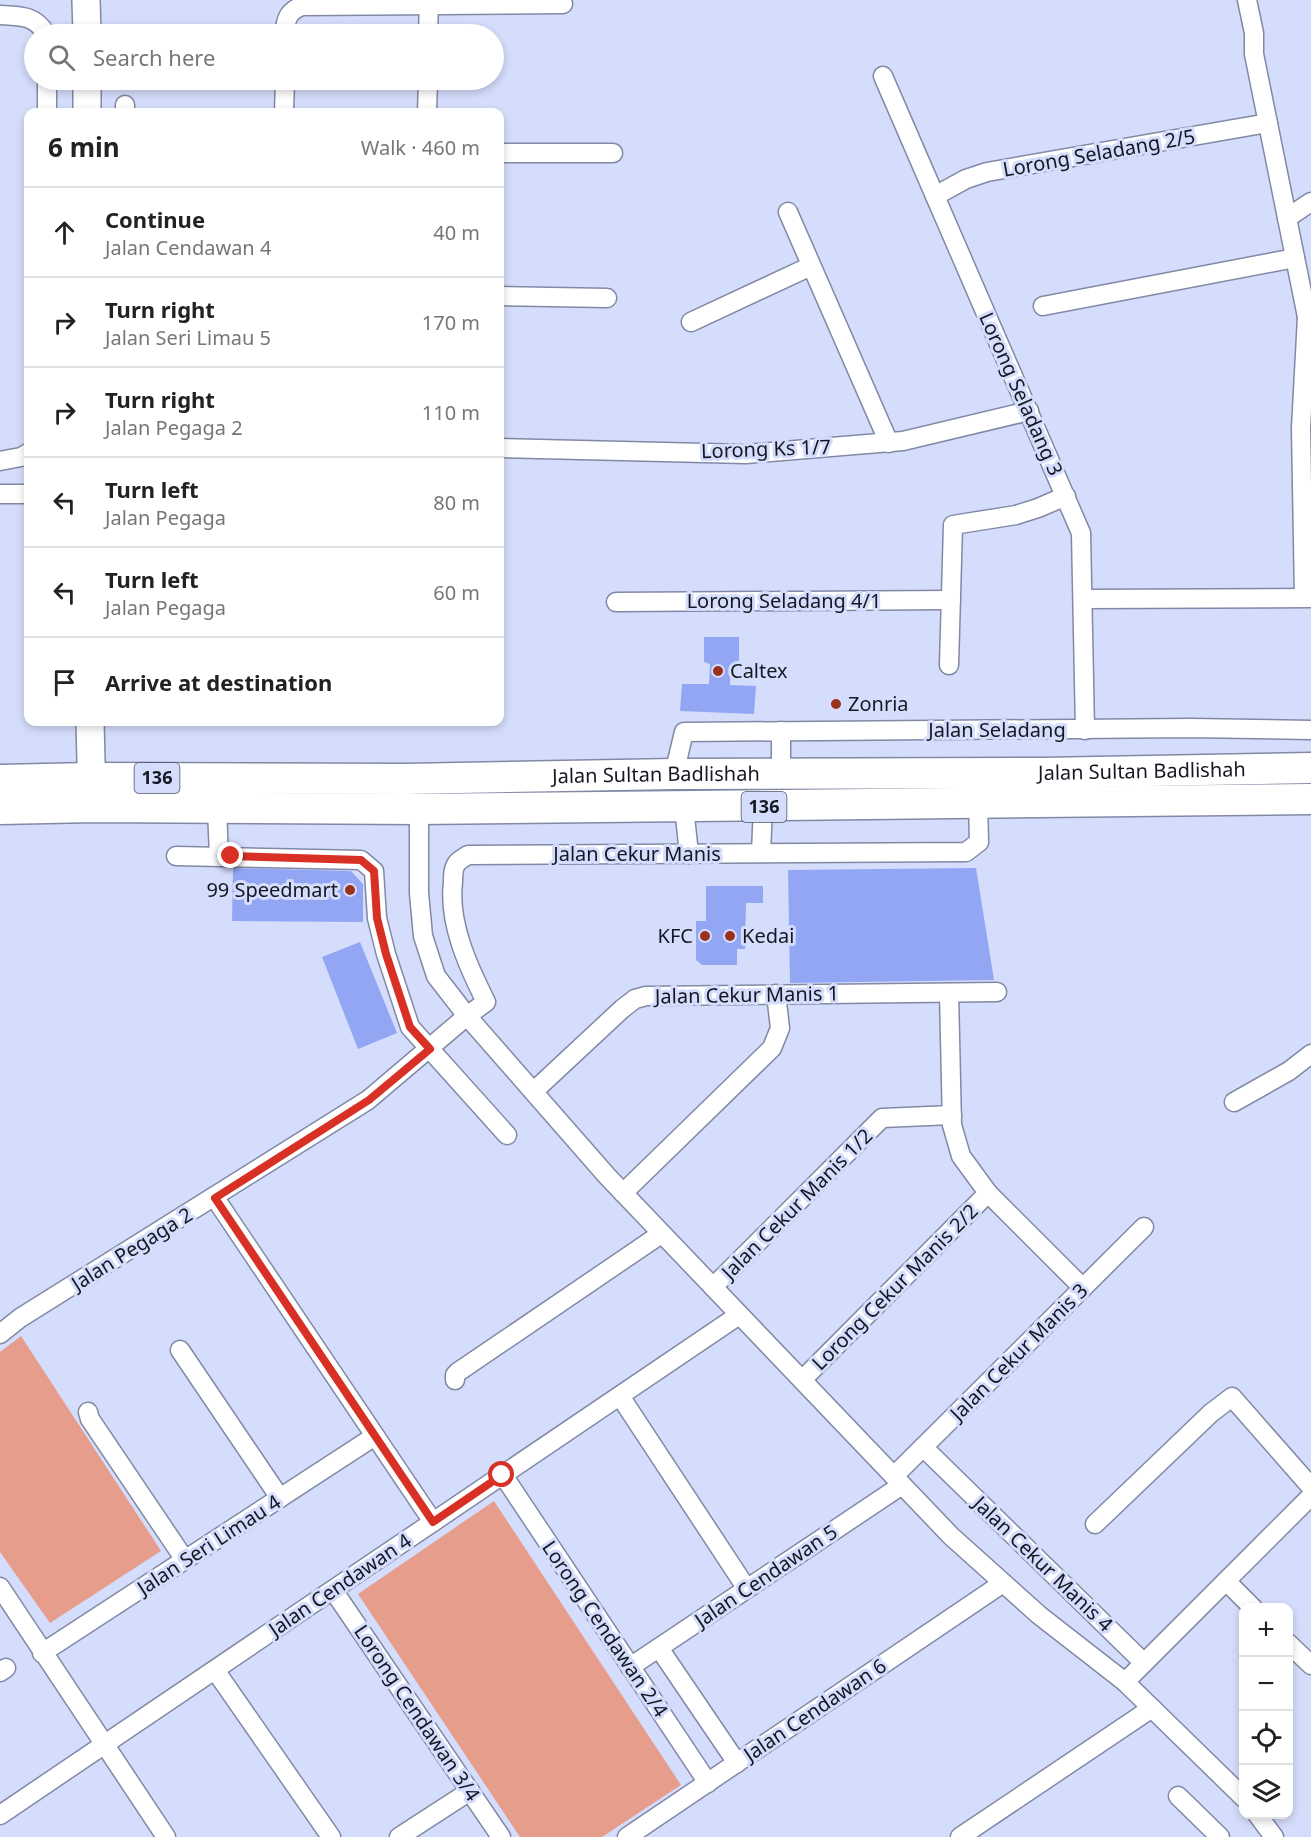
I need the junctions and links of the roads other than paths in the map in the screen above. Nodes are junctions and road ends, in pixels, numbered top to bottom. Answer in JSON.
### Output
{"nodes":[{"id":1,"x":86,"y":0,"type":"edge"},
{"id":2,"x":1247,"y":0,"type":"edge"},
{"id":3,"x":429,"y":2,"type":"edge"},
{"id":4,"x":563,"y":4,"type":"dead end"},
{"id":5,"x":0,"y":15,"type":"edge"},
{"id":6,"x":39,"y":24,"type":"edge"},
{"id":7,"x":87,"y":24,"type":"edge"},
{"id":8,"x":285,"y":24,"type":"edge"},
{"id":9,"x":428,"y":24,"type":"edge"},
{"id":10,"x":883,"y":76,"type":"dead end"},
{"id":11,"x":47,"y":90,"type":"edge"},
{"id":12,"x":87,"y":90,"type":"edge"},
{"id":13,"x":285,"y":90,"type":"edge"},
{"id":14,"x":428,"y":90,"type":"edge"},
{"id":15,"x":46,"y":108,"type":"edge"},
{"id":16,"x":87,"y":108,"type":"edge"},
{"id":17,"x":284,"y":108,"type":"edge"},
{"id":18,"x":427,"y":108,"type":"edge"},
{"id":19,"x":1268,"y":123,"type":"junction"},
{"id":20,"x":504,"y":153,"type":"edge"},
{"id":21,"x":613,"y":153,"type":"dead end"},
{"id":22,"x":935,"y":196,"type":"junction"},
{"id":23,"x":1311,"y":202,"type":"edge"},
{"id":24,"x":788,"y":212,"type":"dead end"},
{"id":25,"x":1287,"y":218,"type":"junction"},
{"id":26,"x":1295,"y":258,"type":"junction"},
{"id":27,"x":811,"y":266,"type":"junction"},
{"id":28,"x":504,"y":296,"type":"edge"},
{"id":29,"x":607,"y":298,"type":"dead end"},
{"id":30,"x":1043,"y":306,"type":"dead end"},
{"id":31,"x":1309,"y":321,"type":"edge"},
{"id":32,"x":691,"y":322,"type":"dead end"},
{"id":33,"x":1029,"y":411,"type":"junction"},
{"id":34,"x":889,"y":443,"type":"junction"},
{"id":35,"x":504,"y":448,"type":"edge"},
{"id":36,"x":24,"y":456,"type":"edge"},
{"id":37,"x":0,"y":461,"type":"edge"},
{"id":38,"x":0,"y":494,"type":"edge"},
{"id":39,"x":24,"y":494,"type":"edge"},
{"id":40,"x":1066,"y":496,"type":"junction"},
{"id":41,"x":1308,"y":597,"type":"edge"},
{"id":42,"x":1083,"y":599,"type":"junction"},
{"id":43,"x":951,"y":600,"type":"junction"},
{"id":44,"x":616,"y":602,"type":"dead end"},
{"id":45,"x":949,"y":665,"type":"dead end"},
{"id":46,"x":90,"y":726,"type":"edge"},
{"id":47,"x":1085,"y":730,"type":"junction"},
{"id":48,"x":1311,"y":730,"type":"edge"},
{"id":49,"x":781,"y":731,"type":"junction"},
{"id":50,"x":1311,"y":768,"type":"edge"},
{"id":51,"x":781,"y":773,"type":"junction"},
{"id":52,"x":674,"y":774,"type":"junction"},
{"id":53,"x":90,"y":778,"type":"junction"},
{"id":54,"x":0,"y":780,"type":"edge"},
{"id":55,"x":1311,"y":799,"type":"edge"},
{"id":56,"x":978,"y":804,"type":"junction"},
{"id":57,"x":93,"y":807,"type":"junction"},
{"id":58,"x":684,"y":807,"type":"junction"},
{"id":59,"x":763,"y":807,"type":"junction"},
{"id":60,"x":0,"y":809,"type":"edge"},
{"id":61,"x":217,"y":809,"type":"junction"},
{"id":62,"x":418,"y":810,"type":"junction"},
{"id":63,"x":761,"y":853,"type":"junction"},
{"id":64,"x":689,"y":854,"type":"junction"},
{"id":65,"x":176,"y":856,"type":"dead end"},
{"id":66,"x":219,"y":856,"type":"junction"},
{"id":67,"x":997,"y":992,"type":"dead end"},
{"id":68,"x":949,"y":993,"type":"junction"},
{"id":69,"x":776,"y":994,"type":"junction"},
{"id":70,"x":486,"y":1002,"type":"joint"},
{"id":71,"x":467,"y":1016,"type":"junction"},
{"id":72,"x":430,"y":1049,"type":"junction"},
{"id":73,"x":1311,"y":1054,"type":"edge"},
{"id":74,"x":534,"y":1091,"type":"junction"},
{"id":75,"x":1234,"y":1102,"type":"dead end"},
{"id":76,"x":952,"y":1115,"type":"junction"},
{"id":77,"x":507,"y":1135,"type":"dead end"},
{"id":78,"x":623,"y":1193,"type":"junction"},
{"id":79,"x":988,"y":1193,"type":"junction"},
{"id":80,"x":215,"y":1198,"type":"junction"},
{"id":81,"x":1144,"y":1227,"type":"dead end"},
{"id":82,"x":662,"y":1234,"type":"junction"},
{"id":83,"x":713,"y":1287,"type":"junction"},
{"id":84,"x":1083,"y":1288,"type":"junction"},
{"id":85,"x":739,"y":1315,"type":"junction"},
{"id":86,"x":0,"y":1334,"type":"edge"},
{"id":87,"x":180,"y":1350,"type":"dead end"},
{"id":88,"x":455,"y":1380,"type":"dead end"},
{"id":89,"x":802,"y":1380,"type":"junction"},
{"id":90,"x":620,"y":1396,"type":"junction"},
{"id":91,"x":88,"y":1412,"type":"dead end"},
{"id":92,"x":375,"y":1437,"type":"junction"},
{"id":93,"x":923,"y":1448,"type":"junction"},
{"id":94,"x":502,"y":1475,"type":"junction"},
{"id":95,"x":898,"y":1480,"type":"junction"},
{"id":96,"x":1311,"y":1487,"type":"edge"},
{"id":97,"x":1311,"y":1496,"type":"edge"},
{"id":98,"x":280,"y":1498,"type":"junction"},
{"id":99,"x":433,"y":1522,"type":"junction"},
{"id":100,"x":1095,"y":1524,"type":"dead end"},
{"id":101,"x":185,"y":1560,"type":"junction"},
{"id":102,"x":1226,"y":1581,"type":"junction"},
{"id":103,"x":1004,"y":1583,"type":"junction"},
{"id":104,"x":0,"y":1587,"type":"edge"},
{"id":105,"x":747,"y":1589,"type":"junction"},
{"id":106,"x":333,"y":1590,"type":"junction"},
{"id":107,"x":1248,"y":1603,"type":"edge"},
{"id":108,"x":659,"y":1648,"type":"junction"},
{"id":109,"x":1293,"y":1648,"type":"edge"},
{"id":110,"x":42,"y":1653,"type":"junction"},
{"id":111,"x":1144,"y":1663,"type":"junction"},
{"id":112,"x":1311,"y":1665,"type":"edge"},
{"id":113,"x":630,"y":1667,"type":"junction"},
{"id":114,"x":215,"y":1670,"type":"junction"},
{"id":115,"x":1125,"y":1682,"type":"junction"},
{"id":116,"x":1152,"y":1708,"type":"junction"},
{"id":117,"x":105,"y":1744,"type":"junction"},
{"id":118,"x":737,"y":1763,"type":"junction"},
{"id":119,"x":708,"y":1783,"type":"junction"},
{"id":120,"x":470,"y":1791,"type":"junction"},
{"id":121,"x":1239,"y":1793,"type":"edge"},
{"id":122,"x":1178,"y":1796,"type":"dead end"},
{"id":123,"x":0,"y":1815,"type":"edge"},
{"id":124,"x":1260,"y":1819,"type":"edge"},
{"id":125,"x":166,"y":1837,"type":"edge"},
{"id":126,"x":330,"y":1837,"type":"edge"},
{"id":127,"x":399,"y":1837,"type":"edge"},
{"id":128,"x":501,"y":1837,"type":"edge"},
{"id":129,"x":627,"y":1837,"type":"edge"},
{"id":130,"x":960,"y":1837,"type":"edge"},
{"id":131,"x":1220,"y":1837,"type":"edge"},
{"id":132,"x":1274,"y":1837,"type":"edge"}],
"edges":[{"from":1,"to":7,"type":"street"},
{"from":2,"to":19,"type":"street"},
{"from":3,"to":4,"type":"street"},
{"from":3,"to":8,"type":"street"},
{"from":3,"to":9,"type":"street"},
{"from":5,"to":6,"type":"street"},
{"from":10,"to":22,"type":"street","name":"Lorong Seladang 3"},
{"from":11,"to":15,"type":"street"},
{"from":12,"to":16,"type":"street"},
{"from":13,"to":17,"type":"street"},
{"from":14,"to":18,"type":"street"},
{"from":19,"to":22,"type":"street","name":"Lorong Seladang 2/5"},
{"from":19,"to":25,"type":"street"},
{"from":20,"to":21,"type":"street"},
{"from":22,"to":33,"type":"street","name":"Lorong Seladang 3"},
{"from":23,"to":25,"type":"street"},
{"from":24,"to":27,"type":"street"},
{"from":25,"to":26,"type":"street"},
{"from":26,"to":30,"type":"street"},
{"from":26,"to":31,"type":"street"},
{"from":27,"to":32,"type":"street"},
{"from":27,"to":34,"type":"street"},
{"from":28,"to":29,"type":"street"},
{"from":31,"to":41,"type":"street"},
{"from":33,"to":34,"type":"street","name":"Lorong Ks 1/7"},
{"from":33,"to":40,"type":"street","name":"Lorong Seladang 3"},
{"from":34,"to":35,"type":"street","name":"Lorong Ks 1/7"},
{"from":36,"to":37,"type":"street"},
{"from":38,"to":39,"type":"street"},
{"from":40,"to":42,"type":"street","name":"Lorong Seladang 3"},
{"from":40,"to":43,"type":"street"},
{"from":41,"to":42,"type":"street"},
{"from":42,"to":47,"type":"street","name":"Lorong Seladang 3"},
{"from":43,"to":44,"type":"street","name":"Lorong Seladang 4/1"},
{"from":43,"to":45,"type":"street"},
{"from":46,"to":53,"type":"street"},
{"from":47,"to":48,"type":"street","name":"Jalan Seladang"},
{"from":47,"to":49,"type":"street","name":"Jalan Seladang"},
{"from":49,"to":51,"type":"street"},
{"from":49,"to":52,"type":"street","name":"Jalan Seladang"},
{"from":50,"to":51,"type":"main road","name":"Jalan Sultan Badlishah","number":"136"},
{"from":51,"to":52,"type":"main road","name":"Jalan Sultan Badlishah","number":"136"},
{"from":52,"to":53,"type":"main road","name":"Jalan Sultan Badlishah","number":"136"},
{"from":53,"to":54,"type":"main road","name":"Jalan Sultan Badlishah","number":"136"},
{"from":53,"to":57,"type":"street"},
{"from":55,"to":56,"type":"main road","name":"Jalan Sultan Badlishah","number":"136"},
{"from":56,"to":59,"type":"main road","name":"Jalan Sultan Badlishah","number":"136"},
{"from":56,"to":63,"type":"street","name":"Jalan Cekur Manis"},
{"from":57,"to":60,"type":"main road","name":"Jalan Sultan Badlishah","number":"136"},
{"from":57,"to":61,"type":"main road","name":"Jalan Sultan Badlishah","number":"136"},
{"from":58,"to":59,"type":"main road","name":"Jalan Sultan Badlishah","number":"136"},
{"from":58,"to":62,"type":"main road","name":"Jalan Sultan Badlishah","number":"136"},
{"from":58,"to":64,"type":"street"},
{"from":59,"to":63,"type":"street"},
{"from":61,"to":62,"type":"main road","name":"Jalan Sultan Badlishah","number":"136"},
{"from":61,"to":66,"type":"street"},
{"from":62,"to":71,"type":"street"},
{"from":63,"to":64,"type":"street","name":"Jalan Cekur Manis"},
{"from":64,"to":70,"type":"street","name":"Jalan Cekur Manis"},
{"from":65,"to":66,"type":"street"},
{"from":66,"to":72,"type":"street"},
{"from":67,"to":68,"type":"street","name":"Jalan Cekur Manis 1"},
{"from":68,"to":69,"type":"street","name":"Jalan Cekur Manis 1"},
{"from":68,"to":76,"type":"street"},
{"from":69,"to":74,"type":"street","name":"Jalan Cekur Manis 1"},
{"from":69,"to":78,"type":"street"},
{"from":70,"to":71,"type":"street","name":"Jalan Pegaga 2"},
{"from":71,"to":72,"type":"street","name":"Jalan Pegaga 2"},
{"from":71,"to":74,"type":"street"},
{"from":72,"to":77,"type":"street"},
{"from":72,"to":80,"type":"street","name":"Jalan Pegaga 2"},
{"from":73,"to":75,"type":"street"},
{"from":74,"to":78,"type":"street"},
{"from":76,"to":79,"type":"street"},
{"from":76,"to":83,"type":"street","name":"Jalan Cekur Manis 1/2"},
{"from":78,"to":82,"type":"street"},
{"from":79,"to":84,"type":"street"},
{"from":79,"to":89,"type":"street","name":"Lorong Cekur Manis 2/2"},
{"from":80,"to":86,"type":"street","name":"Jalan Pegaga 2"},
{"from":80,"to":92,"type":"street"},
{"from":81,"to":84,"type":"street","name":"Jalan Cekur Manis 3"},
{"from":82,"to":83,"type":"street"},
{"from":82,"to":88,"type":"street"},
{"from":83,"to":85,"type":"street"},
{"from":84,"to":93,"type":"street","name":"Jalan Cekur Manis 3"},
{"from":85,"to":89,"type":"street"},
{"from":85,"to":90,"type":"street","name":"Jalan Cendawan 4"},
{"from":87,"to":98,"type":"street"},
{"from":89,"to":95,"type":"street"},
{"from":90,"to":94,"type":"street","name":"Jalan Cendawan 4"},
{"from":90,"to":105,"type":"street"},
{"from":91,"to":101,"type":"street"},
{"from":92,"to":98,"type":"street","name":"Jalan Seri Limau 4"},
{"from":92,"to":99,"type":"street"},
{"from":93,"to":95,"type":"street","name":"Jalan Cekur Manis 3"},
{"from":93,"to":111,"type":"street","name":"Jalan Cekur Manis 4"},
{"from":94,"to":99,"type":"street","name":"Jalan Cendawan 4"},
{"from":94,"to":113,"type":"street","name":"Lorong Cendawan 2/4"},
{"from":95,"to":103,"type":"street"},
{"from":95,"to":105,"type":"street","name":"Jalan Cendawan 5"},
{"from":96,"to":100,"type":"street"},
{"from":97,"to":102,"type":"street"},
{"from":98,"to":101,"type":"street","name":"Jalan Seri Limau 4"},
{"from":99,"to":106,"type":"street","name":"Jalan Cendawan 4"},
{"from":101,"to":110,"type":"street","name":"Jalan Seri Limau 4"},
{"from":102,"to":107,"type":"street"},
{"from":102,"to":111,"type":"street"},
{"from":103,"to":115,"type":"street"},
{"from":103,"to":118,"type":"street","name":"Jalan Cendawan 6"},
{"from":104,"to":110,"type":"street"},
{"from":105,"to":108,"type":"street","name":"Jalan Cendawan 5"},
{"from":106,"to":114,"type":"street","name":"Jalan Cendawan 4"},
{"from":106,"to":120,"type":"street","name":"Lorong Cendawan 3/4"},
{"from":108,"to":113,"type":"street","name":"Jalan Cendawan 5"},
{"from":108,"to":118,"type":"street"},
{"from":109,"to":112,"type":"street"},
{"from":110,"to":117,"type":"street"},
{"from":111,"to":115,"type":"street"},
{"from":113,"to":119,"type":"street","name":"Lorong Cendawan 2/4"},
{"from":114,"to":117,"type":"street","name":"Jalan Cendawan 4"},
{"from":114,"to":126,"type":"street"},
{"from":115,"to":116,"type":"street"},
{"from":116,"to":121,"type":"street"},
{"from":116,"to":130,"type":"street"},
{"from":117,"to":123,"type":"street","name":"Jalan Cendawan 4"},
{"from":117,"to":125,"type":"street"},
{"from":118,"to":119,"type":"street","name":"Jalan Cendawan 6"},
{"from":119,"to":129,"type":"street","name":"Jalan Cendawan 6"},
{"from":120,"to":127,"type":"street"},
{"from":120,"to":128,"type":"street","name":"Lorong Cendawan 3/4"},
{"from":122,"to":131,"type":"street"},
{"from":124,"to":132,"type":"street"}]}
